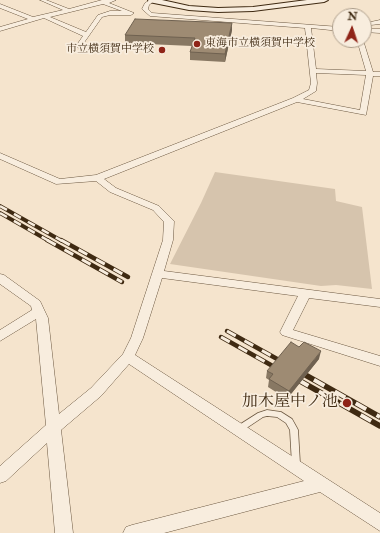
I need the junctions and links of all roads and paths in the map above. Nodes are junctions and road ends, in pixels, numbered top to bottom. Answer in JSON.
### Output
{"nodes":[{"id":1,"x":42,"y":0,"type":"edge"},
{"id":2,"x":96,"y":0,"type":"edge"},
{"id":3,"x":114,"y":0,"type":"edge"},
{"id":4,"x":152,"y":0,"type":"edge"},
{"id":5,"x":324,"y":0,"type":"edge"},
{"id":6,"x":103,"y":3,"type":"junction"},
{"id":7,"x":0,"y":6,"type":"edge"},
{"id":8,"x":69,"y":11,"type":"junction"},
{"id":9,"x":278,"y":16,"type":"dead end"},
{"id":10,"x":46,"y":17,"type":"junction"},
{"id":11,"x":32,"y":20,"type":"junction"},
{"id":12,"x":274,"y":24,"type":"junction"},
{"id":13,"x":308,"y":27,"type":"junction"},
{"id":14,"x":332,"y":28,"type":"edge"},
{"id":15,"x":0,"y":30,"type":"edge"},
{"id":16,"x":87,"y":35,"type":"junction"},
{"id":17,"x":79,"y":46,"type":"dead end"},
{"id":18,"x":362,"y":48,"type":"edge"},
{"id":19,"x":314,"y":71,"type":"junction"},
{"id":20,"x":370,"y":74,"type":"junction"},
{"id":21,"x":380,"y":74,"type":"edge"},
{"id":22,"x":296,"y":100,"type":"junction"},
{"id":23,"x":0,"y":156,"type":"edge"},
{"id":24,"x":98,"y":178,"type":"junction"},
{"id":25,"x":158,"y":274,"type":"junction"},
{"id":26,"x":0,"y":278,"type":"edge"},
{"id":27,"x":305,"y":293,"type":"junction"},
{"id":28,"x":380,"y":303,"type":"edge"},
{"id":29,"x":39,"y":311,"type":"junction"},
{"id":30,"x":0,"y":336,"type":"edge"},
{"id":31,"x":128,"y":358,"type":"junction"},
{"id":32,"x":380,"y":361,"type":"edge"},
{"id":33,"x":52,"y":428,"type":"junction"},
{"id":34,"x":239,"y":429,"type":"junction"},
{"id":35,"x":296,"y":466,"type":"junction"},
{"id":36,"x":0,"y":476,"type":"edge"},
{"id":37,"x":323,"y":484,"type":"junction"},
{"id":38,"x":380,"y":523,"type":"edge"},
{"id":39,"x":64,"y":533,"type":"edge"},
{"id":40,"x":132,"y":533,"type":"edge"}],
"edges":[{"from":1,"to":8,"type":"street"},
{"from":2,"to":6,"type":"street"},
{"from":3,"to":6,"type":"street"},
{"from":4,"to":5,"type":"street"},
{"from":4,"to":12,"type":"street"},
{"from":6,"to":8,"type":"street"},
{"from":6,"to":16,"type":"street"},
{"from":7,"to":11,"type":"street"},
{"from":8,"to":10,"type":"street"},
{"from":9,"to":12,"type":"street"},
{"from":10,"to":11,"type":"street"},
{"from":10,"to":16,"type":"street"},
{"from":11,"to":15,"type":"street"},
{"from":12,"to":13,"type":"street"},
{"from":13,"to":14,"type":"street"},
{"from":13,"to":19,"type":"street"},
{"from":16,"to":17,"type":"street"},
{"from":18,"to":20,"type":"street"},
{"from":19,"to":20,"type":"street"},
{"from":19,"to":22,"type":"street"},
{"from":20,"to":21,"type":"street"},
{"from":20,"to":22,"type":"street"},
{"from":22,"to":24,"type":"street"},
{"from":23,"to":24,"type":"street"},
{"from":24,"to":25,"type":"street"},
{"from":25,"to":27,"type":"street"},
{"from":25,"to":31,"type":"street"},
{"from":26,"to":29,"type":"street"},
{"from":27,"to":28,"type":"street"},
{"from":27,"to":32,"type":"street"},
{"from":29,"to":30,"type":"street"},
{"from":29,"to":33,"type":"street"},
{"from":31,"to":33,"type":"street"},
{"from":31,"to":34,"type":"street"},
{"from":33,"to":36,"type":"street"},
{"from":33,"to":39,"type":"street"},
{"from":34,"to":35,"type":"street"},
{"from":34,"to":35,"type":"lane"},
{"from":35,"to":37,"type":"street"},
{"from":37,"to":38,"type":"street"},
{"from":37,"to":40,"type":"street"}]}
